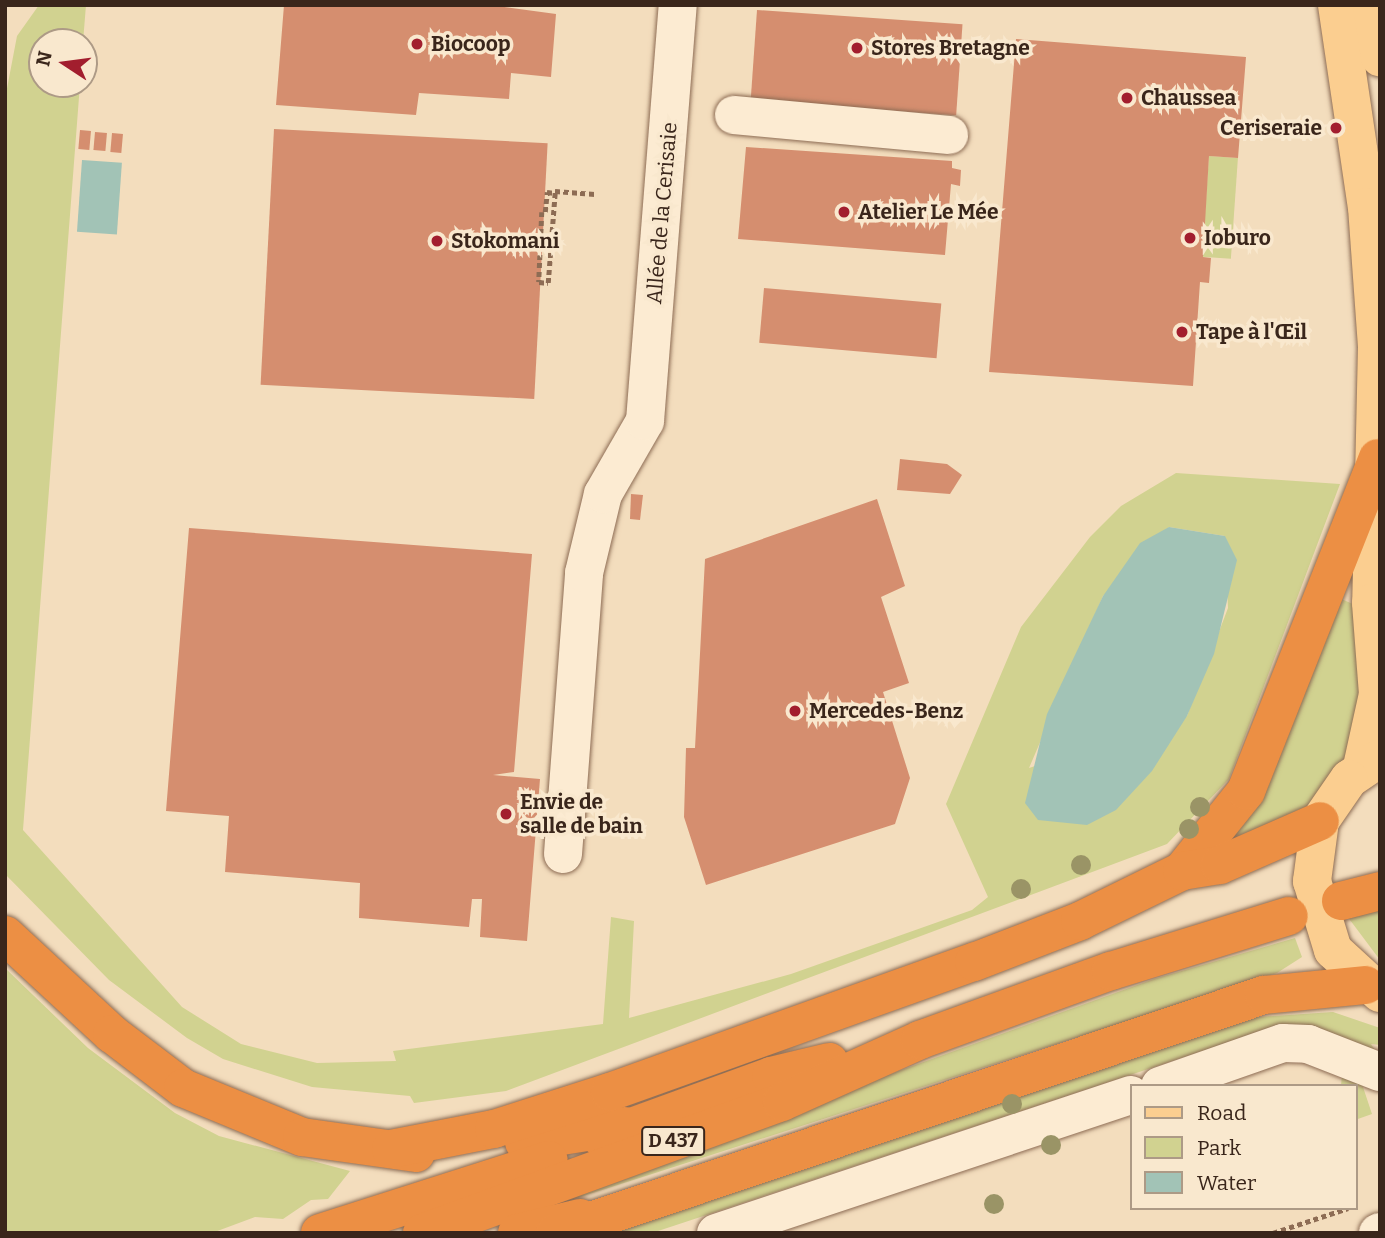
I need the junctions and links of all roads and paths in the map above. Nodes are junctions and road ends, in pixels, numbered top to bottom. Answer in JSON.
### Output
{"nodes":[{"id":1,"x":678,"y":5,"type":"edge"},
{"id":2,"x":1337,"y":5,"type":"edge"},
{"id":3,"x":1372,"y":5,"type":"edge"},
{"id":4,"x":1380,"y":57,"type":"edge"},
{"id":5,"x":734,"y":115,"type":"dead end"},
{"id":6,"x":949,"y":135,"type":"dead end"},
{"id":7,"x":555,"y":193,"type":"junction"},
{"id":8,"x":596,"y":194,"type":"dead end"},
{"id":9,"x":1378,"y":458,"type":"edge"},
{"id":10,"x":1371,"y":762,"type":"edge"},
{"id":11,"x":1320,"y":821,"type":"junction"},
{"id":12,"x":564,"y":854,"type":"dead end"},
{"id":13,"x":1182,"y":871,"type":"junction"},
{"id":14,"x":1380,"y":891,"type":"edge"},
{"id":15,"x":1341,"y":901,"type":"dead end"},
{"id":16,"x":1289,"y":916,"type":"dead end"},
{"id":17,"x":5,"y":935,"type":"edge"},
{"id":18,"x":1373,"y":989,"type":"edge"},
{"id":19,"x":920,"y":1040,"type":"junction"},
{"id":20,"x":1380,"y":1072,"type":"edge"},
{"id":21,"x":1166,"y":1084,"type":"edge"},
{"id":22,"x":1130,"y":1096,"type":"edge"},
{"id":23,"x":625,"y":1126,"type":"junction"},
{"id":24,"x":391,"y":1149,"type":"junction"},
{"id":25,"x":611,"y":1210,"type":"junction"},
{"id":26,"x":1342,"y":1210,"type":"edge"},
{"id":27,"x":320,"y":1233,"type":"edge"},
{"id":28,"x":422,"y":1233,"type":"edge"},
{"id":29,"x":517,"y":1233,"type":"edge"},
{"id":30,"x":555,"y":1233,"type":"edge"},
{"id":31,"x":716,"y":1233,"type":"edge"},
{"id":32,"x":1273,"y":1233,"type":"edge"}],
"edges":[{"from":1,"to":12,"type":"street","name":"Allée de la Cerisaie"},
{"from":2,"to":9,"type":"main road"},
{"from":3,"to":4,"type":"main road"},
{"from":5,"to":6,"type":"street"},
{"from":7,"to":7,"type":"path"},
{"from":7,"to":8,"type":"path"},
{"from":9,"to":10,"type":"main road"},
{"from":9,"to":13,"type":"highway"},
{"from":10,"to":11,"type":"main road"},
{"from":11,"to":13,"type":"highway"},
{"from":11,"to":18,"type":"main road"},
{"from":13,"to":24,"type":"highway"},
{"from":14,"to":15,"type":"highway"},
{"from":16,"to":19,"type":"highway","number":"D 437"},
{"from":17,"to":24,"type":"highway"},
{"from":18,"to":25,"type":"highway"},
{"from":19,"to":23,"type":"highway","number":"D 437"},
{"from":19,"to":28,"type":"highway","number":"D 437"},
{"from":20,"to":21,"type":"street"},
{"from":22,"to":31,"type":"street"},
{"from":23,"to":24,"type":"highway"},
{"from":23,"to":27,"type":"highway","number":"D 437"},
{"from":25,"to":29,"type":"highway"},
{"from":25,"to":30,"type":"highway"},
{"from":26,"to":32,"type":"path"}]}
